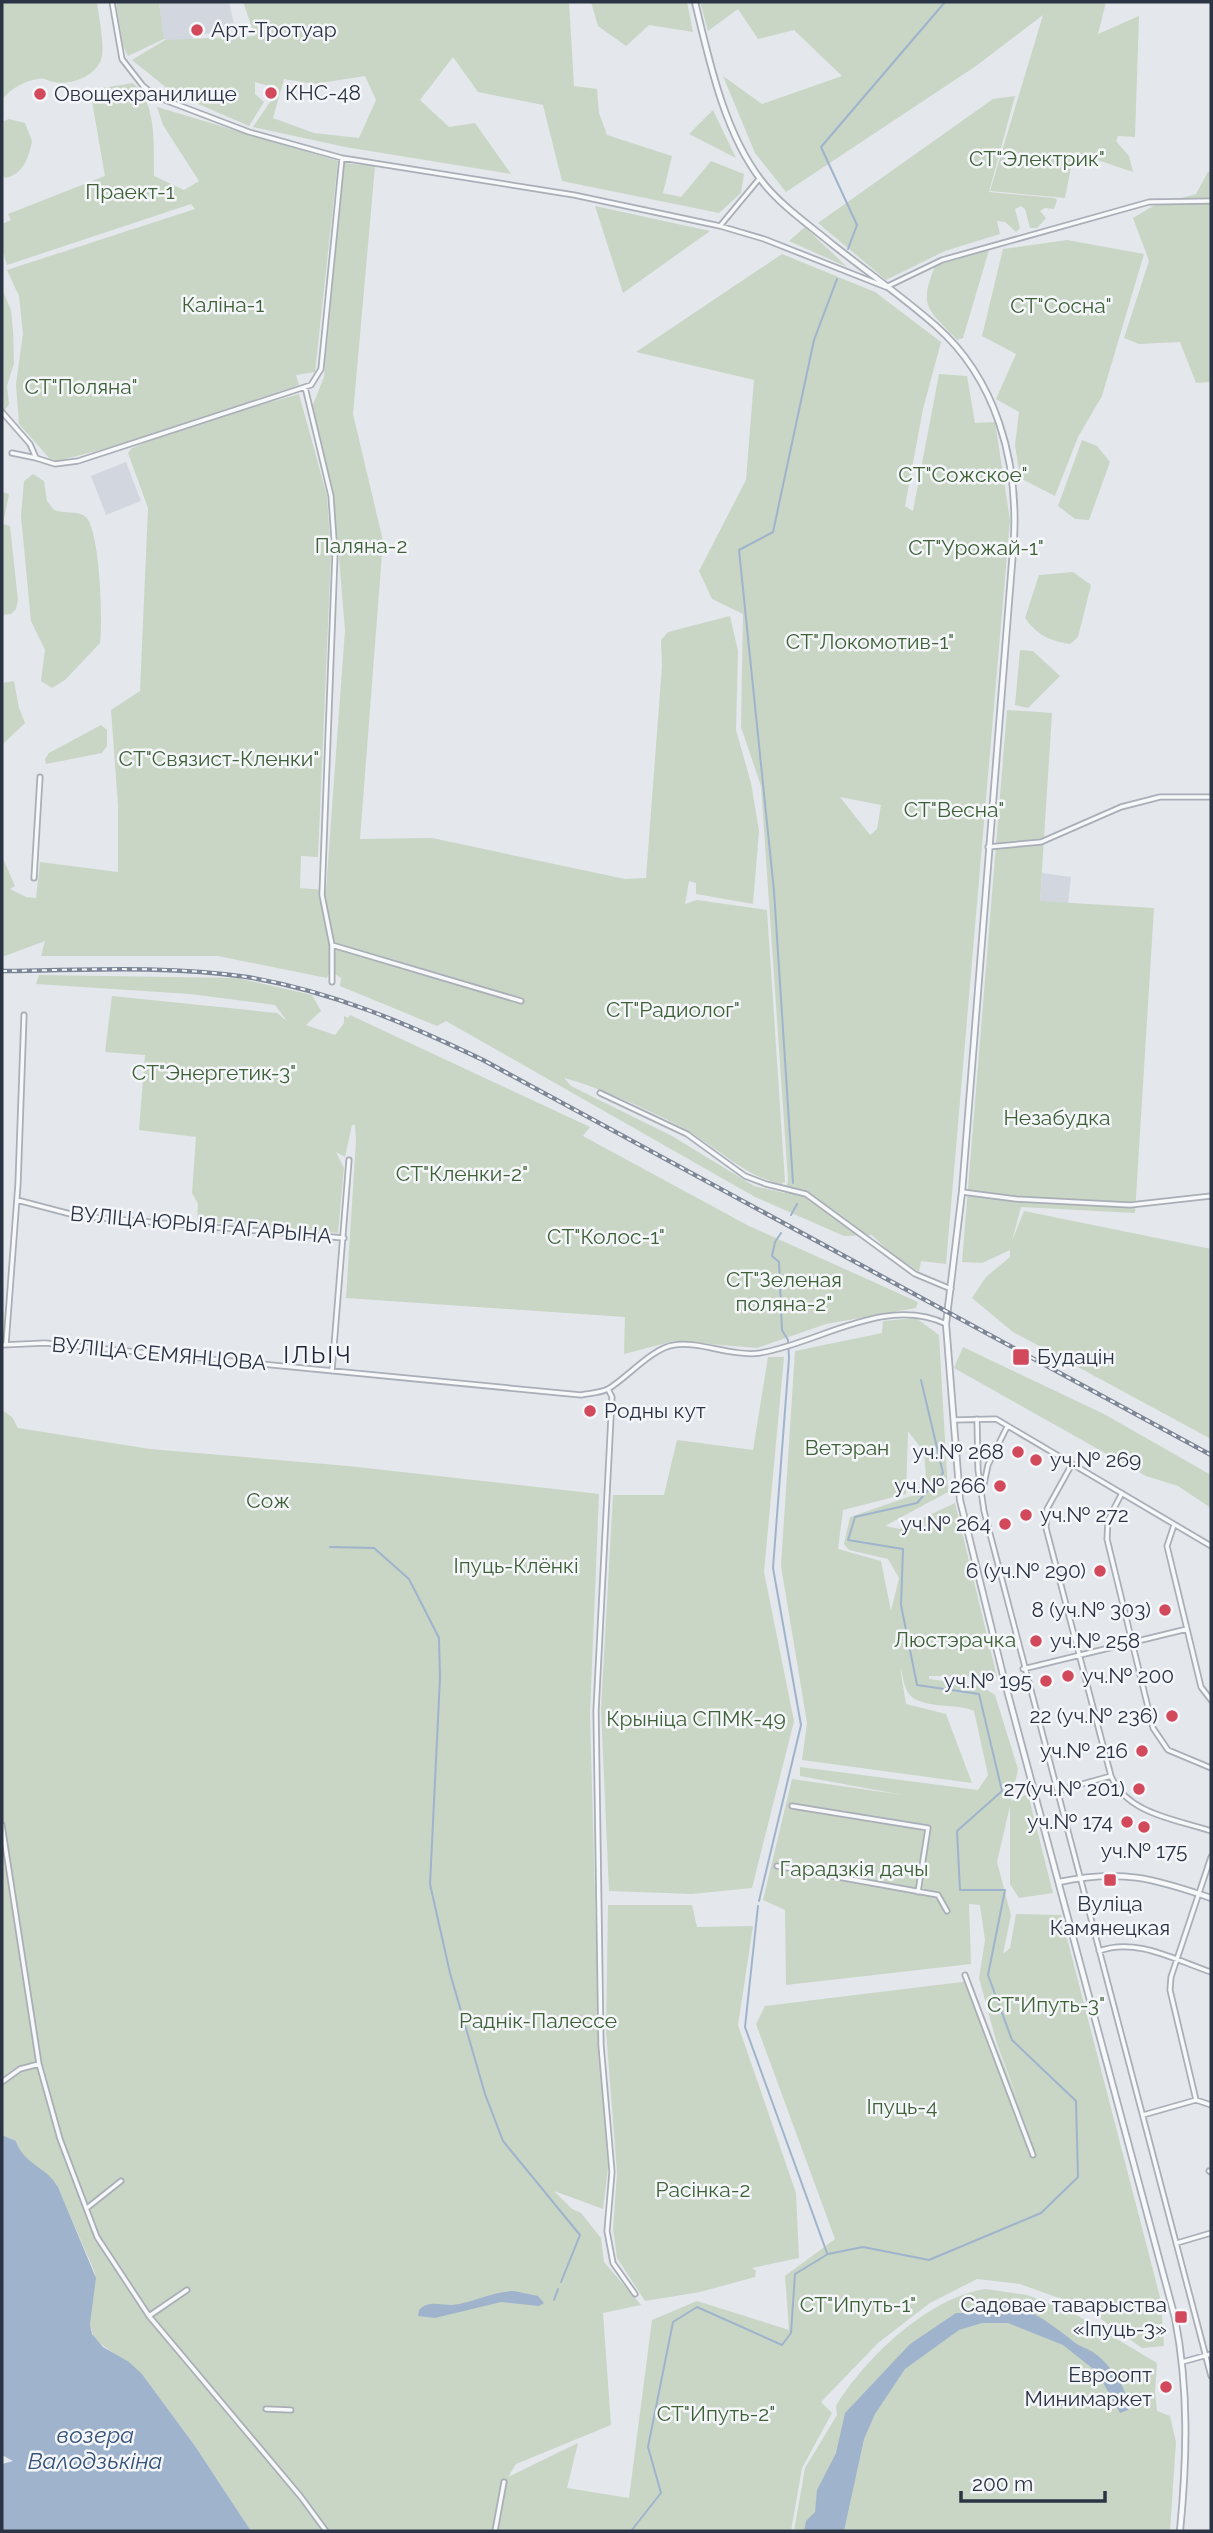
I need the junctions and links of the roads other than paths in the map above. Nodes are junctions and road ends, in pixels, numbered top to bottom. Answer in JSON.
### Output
{"nodes":[{"id":1,"x":112,"y":2,"type":"edge"},
{"id":2,"x":695,"y":2,"type":"edge"},
{"id":3,"x":342,"y":158,"type":"junction"},
{"id":4,"x":760,"y":179,"type":"junction"},
{"id":5,"x":1211,"y":201,"type":"edge"},
{"id":6,"x":720,"y":226,"type":"junction"},
{"id":7,"x":886,"y":287,"type":"junction"},
{"id":8,"x":305,"y":387,"type":"junction"},
{"id":9,"x":2,"y":412,"type":"edge"},
{"id":10,"x":12,"y":453,"type":"dead end"},
{"id":11,"x":36,"y":458,"type":"junction"},
{"id":12,"x":40,"y":777,"type":"dead end"},
{"id":13,"x":1211,"y":797,"type":"edge"},
{"id":14,"x":988,"y":847,"type":"junction"},
{"id":15,"x":34,"y":878,"type":"dead end"},
{"id":16,"x":332,"y":944,"type":"junction"},
{"id":17,"x":332,"y":982,"type":"dead end"},
{"id":18,"x":521,"y":1001,"type":"dead end"},
{"id":19,"x":24,"y":1015,"type":"dead end"},
{"id":20,"x":600,"y":1093,"type":"dead end"},
{"id":21,"x":349,"y":1160,"type":"dead end"},
{"id":22,"x":962,"y":1192,"type":"junction"},
{"id":23,"x":1211,"y":1196,"type":"edge"},
{"id":24,"x":17,"y":1200,"type":"junction"},
{"id":25,"x":344,"y":1238,"type":"junction"},
{"id":26,"x":951,"y":1289,"type":"junction"},
{"id":27,"x":946,"y":1324,"type":"junction"},
{"id":28,"x":4,"y":1344,"type":"edge"},
{"id":29,"x":332,"y":1371,"type":"junction"},
{"id":30,"x":608,"y":1389,"type":"junction"},
{"id":31,"x":977,"y":1419,"type":"junction"},
{"id":32,"x":954,"y":1420,"type":"junction"},
{"id":33,"x":1007,"y":1427,"type":"junction"},
{"id":34,"x":1072,"y":1464,"type":"junction"},
{"id":35,"x":1122,"y":1493,"type":"junction"},
{"id":36,"x":982,"y":1497,"type":"junction"},
{"id":37,"x":1174,"y":1524,"type":"junction"},
{"id":38,"x":1211,"y":1546,"type":"edge"},
{"id":39,"x":1188,"y":1629,"type":"junction"},
{"id":40,"x":1133,"y":1642,"type":"junction"},
{"id":41,"x":1080,"y":1656,"type":"junction"},
{"id":42,"x":1023,"y":1669,"type":"junction"},
{"id":43,"x":1211,"y":1700,"type":"edge"},
{"id":44,"x":1211,"y":1768,"type":"edge"},
{"id":45,"x":1111,"y":1776,"type":"junction"},
{"id":46,"x":1057,"y":1791,"type":"junction"},
{"id":47,"x":792,"y":1806,"type":"dead end"},
{"id":48,"x":2,"y":1825,"type":"edge"},
{"id":49,"x":1211,"y":1831,"type":"edge"},
{"id":50,"x":1211,"y":1857,"type":"edge"},
{"id":51,"x":777,"y":1866,"type":"dead end"},
{"id":52,"x":1080,"y":1877,"type":"junction"},
{"id":53,"x":1059,"y":1882,"type":"junction"},
{"id":54,"x":918,"y":1892,"type":"junction"},
{"id":55,"x":1199,"y":1894,"type":"junction"},
{"id":56,"x":1211,"y":1898,"type":"edge"},
{"id":57,"x":947,"y":1911,"type":"dead end"},
{"id":58,"x":1099,"y":1951,"type":"junction"},
{"id":59,"x":1177,"y":1960,"type":"junction"},
{"id":60,"x":1211,"y":1972,"type":"edge"},
{"id":61,"x":965,"y":1975,"type":"dead end"},
{"id":62,"x":39,"y":2064,"type":"junction"},
{"id":63,"x":2,"y":2082,"type":"edge"},
{"id":64,"x":1196,"y":2100,"type":"junction"},
{"id":65,"x":1211,"y":2105,"type":"edge"},
{"id":66,"x":1143,"y":2115,"type":"junction"},
{"id":67,"x":1033,"y":2155,"type":"dead end"},
{"id":68,"x":121,"y":2181,"type":"dead end"},
{"id":69,"x":87,"y":2208,"type":"junction"},
{"id":70,"x":1211,"y":2233,"type":"edge"},
{"id":71,"x":1177,"y":2243,"type":"junction"},
{"id":72,"x":187,"y":2290,"type":"dead end"},
{"id":73,"x":635,"y":2294,"type":"dead end"},
{"id":74,"x":149,"y":2316,"type":"junction"},
{"id":75,"x":1209,"y":2355,"type":"edge"},
{"id":76,"x":1182,"y":2362,"type":"junction"},
{"id":77,"x":1211,"y":2376,"type":"edge"},
{"id":78,"x":266,"y":2409,"type":"dead end"},
{"id":79,"x":291,"y":2410,"type":"dead end"},
{"id":80,"x":504,"y":2482,"type":"dead end"},
{"id":81,"x":326,"y":2531,"type":"edge"},
{"id":82,"x":495,"y":2531,"type":"edge"},
{"id":83,"x":1180,"y":2531,"type":"edge"}],
"edges":[{"from":1,"to":3,"type":"street"},
{"from":2,"to":4,"type":"street"},
{"from":3,"to":6,"type":"street"},
{"from":3,"to":8,"type":"street"},
{"from":4,"to":6,"type":"street"},
{"from":4,"to":7,"type":"street"},
{"from":5,"to":7,"type":"street"},
{"from":6,"to":7,"type":"street"},
{"from":7,"to":14,"type":"street"},
{"from":8,"to":11,"type":"street"},
{"from":8,"to":16,"type":"street"},
{"from":9,"to":11,"type":"street"},
{"from":10,"to":11,"type":"street"},
{"from":12,"to":15,"type":"street"},
{"from":13,"to":14,"type":"street"},
{"from":14,"to":22,"type":"street"},
{"from":16,"to":17,"type":"street"},
{"from":16,"to":18,"type":"street"},
{"from":19,"to":24,"type":"street"},
{"from":20,"to":26,"type":"street"},
{"from":21,"to":25,"type":"street"},
{"from":22,"to":23,"type":"street"},
{"from":22,"to":26,"type":"street"},
{"from":24,"to":25,"type":"street","name":"ВУЛІЦА ЮРЫЯ ГАГАРЫНА"},
{"from":24,"to":28,"type":"street"},
{"from":25,"to":29,"type":"street"},
{"from":26,"to":27,"type":"street"},
{"from":27,"to":30,"type":"street"},
{"from":27,"to":32,"type":"street"},
{"from":28,"to":29,"type":"street","name":"ВУЛІЦА СЕМЯНЦОВА"},
{"from":29,"to":30,"type":"street","name":"ВУЛІЦА СЕМЯНЦОВА"},
{"from":30,"to":73,"type":"street"},
{"from":31,"to":32,"type":"street"},
{"from":31,"to":33,"type":"street"},
{"from":31,"to":36,"type":"street"},
{"from":32,"to":53,"type":"street"},
{"from":33,"to":34,"type":"street"},
{"from":33,"to":36,"type":"street"},
{"from":34,"to":35,"type":"street"},
{"from":34,"to":41,"type":"street"},
{"from":35,"to":37,"type":"street"},
{"from":35,"to":40,"type":"street"},
{"from":36,"to":42,"type":"street"},
{"from":37,"to":38,"type":"street"},
{"from":37,"to":39,"type":"street"},
{"from":39,"to":40,"type":"street"},
{"from":39,"to":43,"type":"street"},
{"from":40,"to":41,"type":"street"},
{"from":40,"to":44,"type":"street"},
{"from":41,"to":42,"type":"street"},
{"from":41,"to":45,"type":"street"},
{"from":42,"to":46,"type":"street"},
{"from":45,"to":46,"type":"street"},
{"from":45,"to":49,"type":"street"},
{"from":46,"to":52,"type":"street"},
{"from":47,"to":54,"type":"street"},
{"from":48,"to":62,"type":"street"},
{"from":50,"to":55,"type":"street"},
{"from":51,"to":54,"type":"street"},
{"from":52,"to":53,"type":"street"},
{"from":52,"to":55,"type":"street"},
{"from":52,"to":58,"type":"street"},
{"from":53,"to":76,"type":"street"},
{"from":54,"to":57,"type":"street"},
{"from":55,"to":56,"type":"street"},
{"from":55,"to":59,"type":"street"},
{"from":58,"to":59,"type":"street"},
{"from":58,"to":66,"type":"street"},
{"from":59,"to":60,"type":"street"},
{"from":59,"to":64,"type":"street"},
{"from":61,"to":67,"type":"street"},
{"from":62,"to":63,"type":"street"},
{"from":62,"to":69,"type":"street"},
{"from":64,"to":65,"type":"street"},
{"from":64,"to":66,"type":"street"},
{"from":66,"to":71,"type":"street"},
{"from":68,"to":69,"type":"street"},
{"from":69,"to":74,"type":"street"},
{"from":70,"to":71,"type":"street"},
{"from":71,"to":75,"type":"street"},
{"from":72,"to":74,"type":"street"},
{"from":74,"to":81,"type":"street"},
{"from":75,"to":76,"type":"street"},
{"from":75,"to":77,"type":"street"},
{"from":76,"to":83,"type":"street"},
{"from":78,"to":79,"type":"street"},
{"from":80,"to":82,"type":"street"}]}
